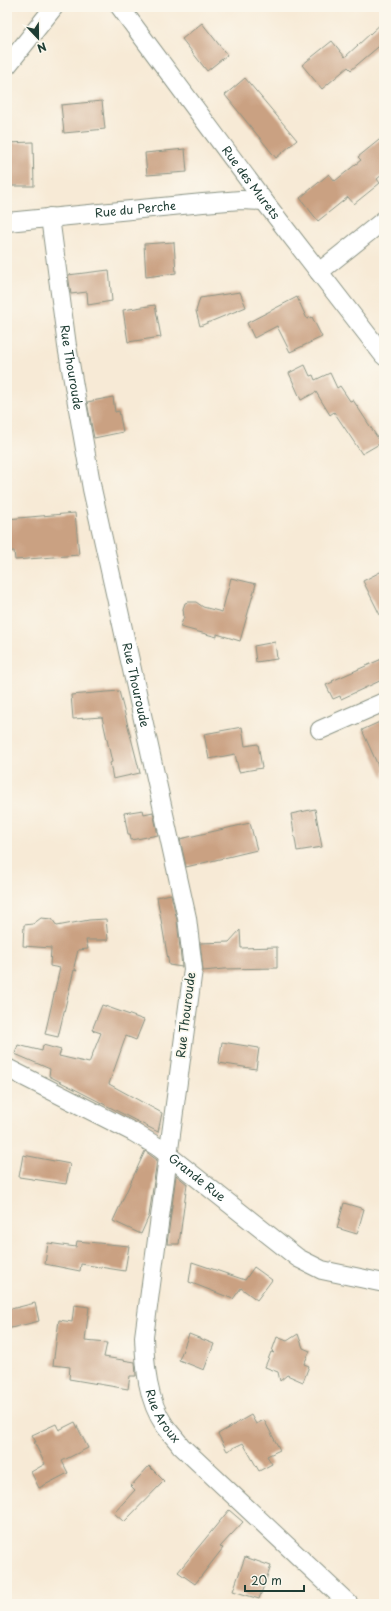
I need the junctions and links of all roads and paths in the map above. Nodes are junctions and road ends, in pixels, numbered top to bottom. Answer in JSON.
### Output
{"nodes":[{"id":1,"x":54,"y":7,"type":"edge"},
{"id":2,"x":120,"y":7,"type":"edge"},
{"id":3,"x":7,"y":66,"type":"edge"},
{"id":4,"x":264,"y":201,"type":"junction"},
{"id":5,"x":50,"y":217,"type":"junction"},
{"id":6,"x":384,"y":220,"type":"edge"},
{"id":7,"x":7,"y":222,"type":"edge"},
{"id":8,"x":318,"y":272,"type":"junction"},
{"id":9,"x":384,"y":356,"type":"edge"},
{"id":10,"x":384,"y":702,"type":"edge"},
{"id":11,"x":320,"y":730,"type":"dead end"},
{"id":12,"x":7,"y":1068,"type":"edge"},
{"id":13,"x":168,"y":1155,"type":"junction"},
{"id":14,"x":384,"y":1283,"type":"edge"},
{"id":15,"x":349,"y":1604,"type":"edge"}],
"edges":[{"from":1,"to":3,"type":"street"},
{"from":2,"to":4,"type":"street","name":"Rue des Murets"},
{"from":4,"to":5,"type":"street","name":"Rue du Perche"},
{"from":4,"to":8,"type":"street","name":"Rue des Murets"},
{"from":5,"to":7,"type":"street","name":"Rue du Perche"},
{"from":5,"to":13,"type":"street","name":"Rue Thouroude"},
{"from":6,"to":8,"type":"street"},
{"from":8,"to":9,"type":"street","name":"Rue des Murets"},
{"from":10,"to":11,"type":"street"},
{"from":12,"to":13,"type":"street","name":"Grande Rue"},
{"from":13,"to":14,"type":"street","name":"Grande Rue"},
{"from":13,"to":15,"type":"street","name":"Rue Aroux"}]}
